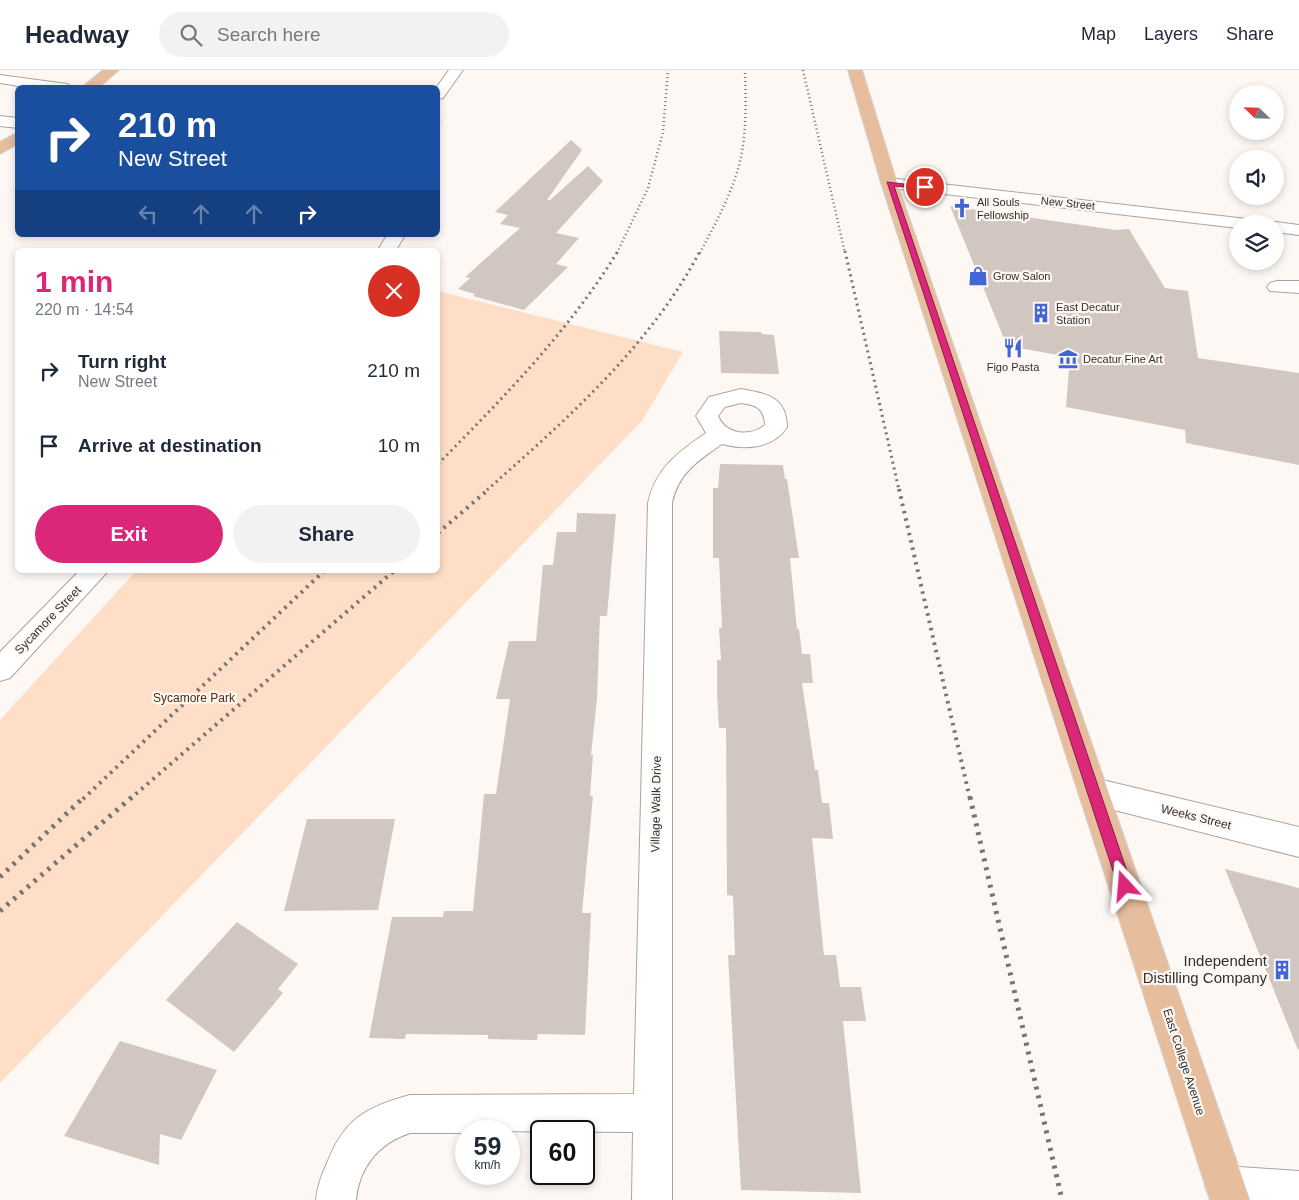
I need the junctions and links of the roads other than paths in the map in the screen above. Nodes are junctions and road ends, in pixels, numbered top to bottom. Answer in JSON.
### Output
{"nodes":[{"id":1,"x":112,"y":70,"type":"edge"},
{"id":2,"x":456,"y":70,"type":"edge"},
{"id":3,"x":855,"y":70,"type":"edge"},
{"id":4,"x":0,"y":78,"type":"edge"},
{"id":5,"x":48,"y":85,"type":"edge"},
{"id":6,"x":92,"y":85,"type":"edge"},
{"id":7,"x":440,"y":92,"type":"edge"},
{"id":8,"x":0,"y":121,"type":"edge"},
{"id":9,"x":15,"y":123,"type":"edge"},
{"id":10,"x":15,"y":139,"type":"edge"},
{"id":11,"x":0,"y":149,"type":"edge"},
{"id":12,"x":889,"y":183,"type":"junction"},
{"id":13,"x":1229,"y":222,"type":"edge"},
{"id":14,"x":1284,"y":228,"type":"edge"},
{"id":15,"x":1299,"y":230,"type":"edge"},
{"id":16,"x":395,"y":237,"type":"edge"},
{"id":17,"x":388,"y":248,"type":"edge"},
{"id":18,"x":1277,"y":287,"type":"dead end"},
{"id":19,"x":1299,"y":287,"type":"edge"},
{"id":20,"x":719,"y":434,"type":"dead end"},
{"id":21,"x":93,"y":573,"type":"edge"},
{"id":22,"x":0,"y":670,"type":"edge"},
{"id":23,"x":1094,"y":792,"type":"junction"},
{"id":24,"x":1299,"y":842,"type":"edge"},
{"id":25,"x":652,"y":1113,"type":"junction"},
{"id":26,"x":1299,"y":1191,"type":"edge"},
{"id":27,"x":1227,"y":1193,"type":"edge"},
{"id":28,"x":336,"y":1200,"type":"edge"},
{"id":29,"x":652,"y":1200,"type":"edge"}],
"edges":[{"from":1,"to":6,"type":"main road"},
{"from":2,"to":7,"type":"street"},
{"from":3,"to":12,"type":"main road","name":"East College Avenue"},
{"from":4,"to":5,"type":"street"},
{"from":8,"to":9,"type":"street"},
{"from":10,"to":11,"type":"main road"},
{"from":12,"to":13,"type":"street","name":"New Street"},
{"from":12,"to":23,"type":"main road","name":"East College Avenue"},
{"from":14,"to":15,"type":"street"},
{"from":16,"to":17,"type":"street"},
{"from":18,"to":19,"type":"street"},
{"from":20,"to":25,"type":"street","name":"Village Walk Drive"},
{"from":21,"to":22,"type":"street","name":"Sycamore Street"},
{"from":23,"to":24,"type":"street","name":"Weeks Street"},
{"from":23,"to":27,"type":"main road","name":"East College Avenue"},
{"from":25,"to":28,"type":"street"},
{"from":25,"to":29,"type":"street","name":"Village Walk Drive"},
{"from":26,"to":27,"type":"street"}]}
